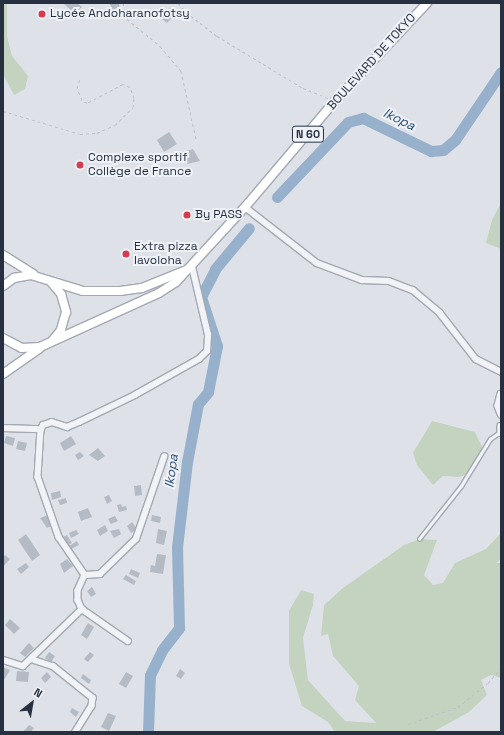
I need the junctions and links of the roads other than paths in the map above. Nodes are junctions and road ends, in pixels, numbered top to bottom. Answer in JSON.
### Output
{"nodes":[{"id":1,"x":427,"y":3,"type":"edge"},
{"id":2,"x":245,"y":207,"type":"junction"},
{"id":3,"x":3,"y":255,"type":"edge"},
{"id":4,"x":192,"y":267,"type":"junction"},
{"id":5,"x":37,"y":276,"type":"junction"},
{"id":6,"x":49,"y":281,"type":"junction"},
{"id":7,"x":3,"y":286,"type":"edge"},
{"id":8,"x":3,"y":338,"type":"edge"},
{"id":9,"x":48,"y":344,"type":"junction"},
{"id":10,"x":40,"y":347,"type":"junction"},
{"id":11,"x":501,"y":372,"type":"edge"},
{"id":12,"x":3,"y":374,"type":"edge"},
{"id":13,"x":501,"y":394,"type":"edge"},
{"id":14,"x":501,"y":414,"type":"edge"},
{"id":15,"x":501,"y":426,"type":"edge"},
{"id":16,"x":3,"y":428,"type":"edge"},
{"id":17,"x":41,"y":429,"type":"junction"},
{"id":18,"x":501,"y":432,"type":"edge"},
{"id":19,"x":164,"y":457,"type":"dead end"},
{"id":20,"x":418,"y":539,"type":"dead end"},
{"id":21,"x":85,"y":575,"type":"junction"},
{"id":22,"x":82,"y":609,"type":"junction"},
{"id":23,"x":128,"y":641,"type":"dead end"},
{"id":24,"x":31,"y":659,"type":"junction"},
{"id":25,"x":3,"y":660,"type":"edge"},
{"id":26,"x":76,"y":732,"type":"edge"}],
"edges":[{"from":1,"to":2,"type":"main road","name":"BOULEVARD DE TOKYO","number":"N 60"},
{"from":2,"to":4,"type":"main road","name":"BOULEVARD DE TOKYO","number":"N 60"},
{"from":2,"to":11,"type":"street"},
{"from":3,"to":5,"type":"main road"},
{"from":4,"to":6,"type":"main road"},
{"from":4,"to":9,"type":"main road","name":"BOULEVARD DE TOKYO"},
{"from":4,"to":17,"type":"street"},
{"from":5,"to":6,"type":"main road"},
{"from":5,"to":7,"type":"main road"},
{"from":6,"to":9,"type":"main road"},
{"from":8,"to":10,"type":"main road"},
{"from":9,"to":10,"type":"main road","name":"BOULEVARD DE TOKYO"},
{"from":10,"to":12,"type":"main road"},
{"from":13,"to":14,"type":"street"},
{"from":15,"to":18,"type":"street"},
{"from":16,"to":17,"type":"street"},
{"from":17,"to":21,"type":"street"},
{"from":18,"to":20,"type":"lane"},
{"from":19,"to":21,"type":"street"},
{"from":21,"to":22,"type":"street"},
{"from":22,"to":23,"type":"street"},
{"from":22,"to":24,"type":"street"},
{"from":24,"to":25,"type":"street"},
{"from":24,"to":26,"type":"street"}]}
